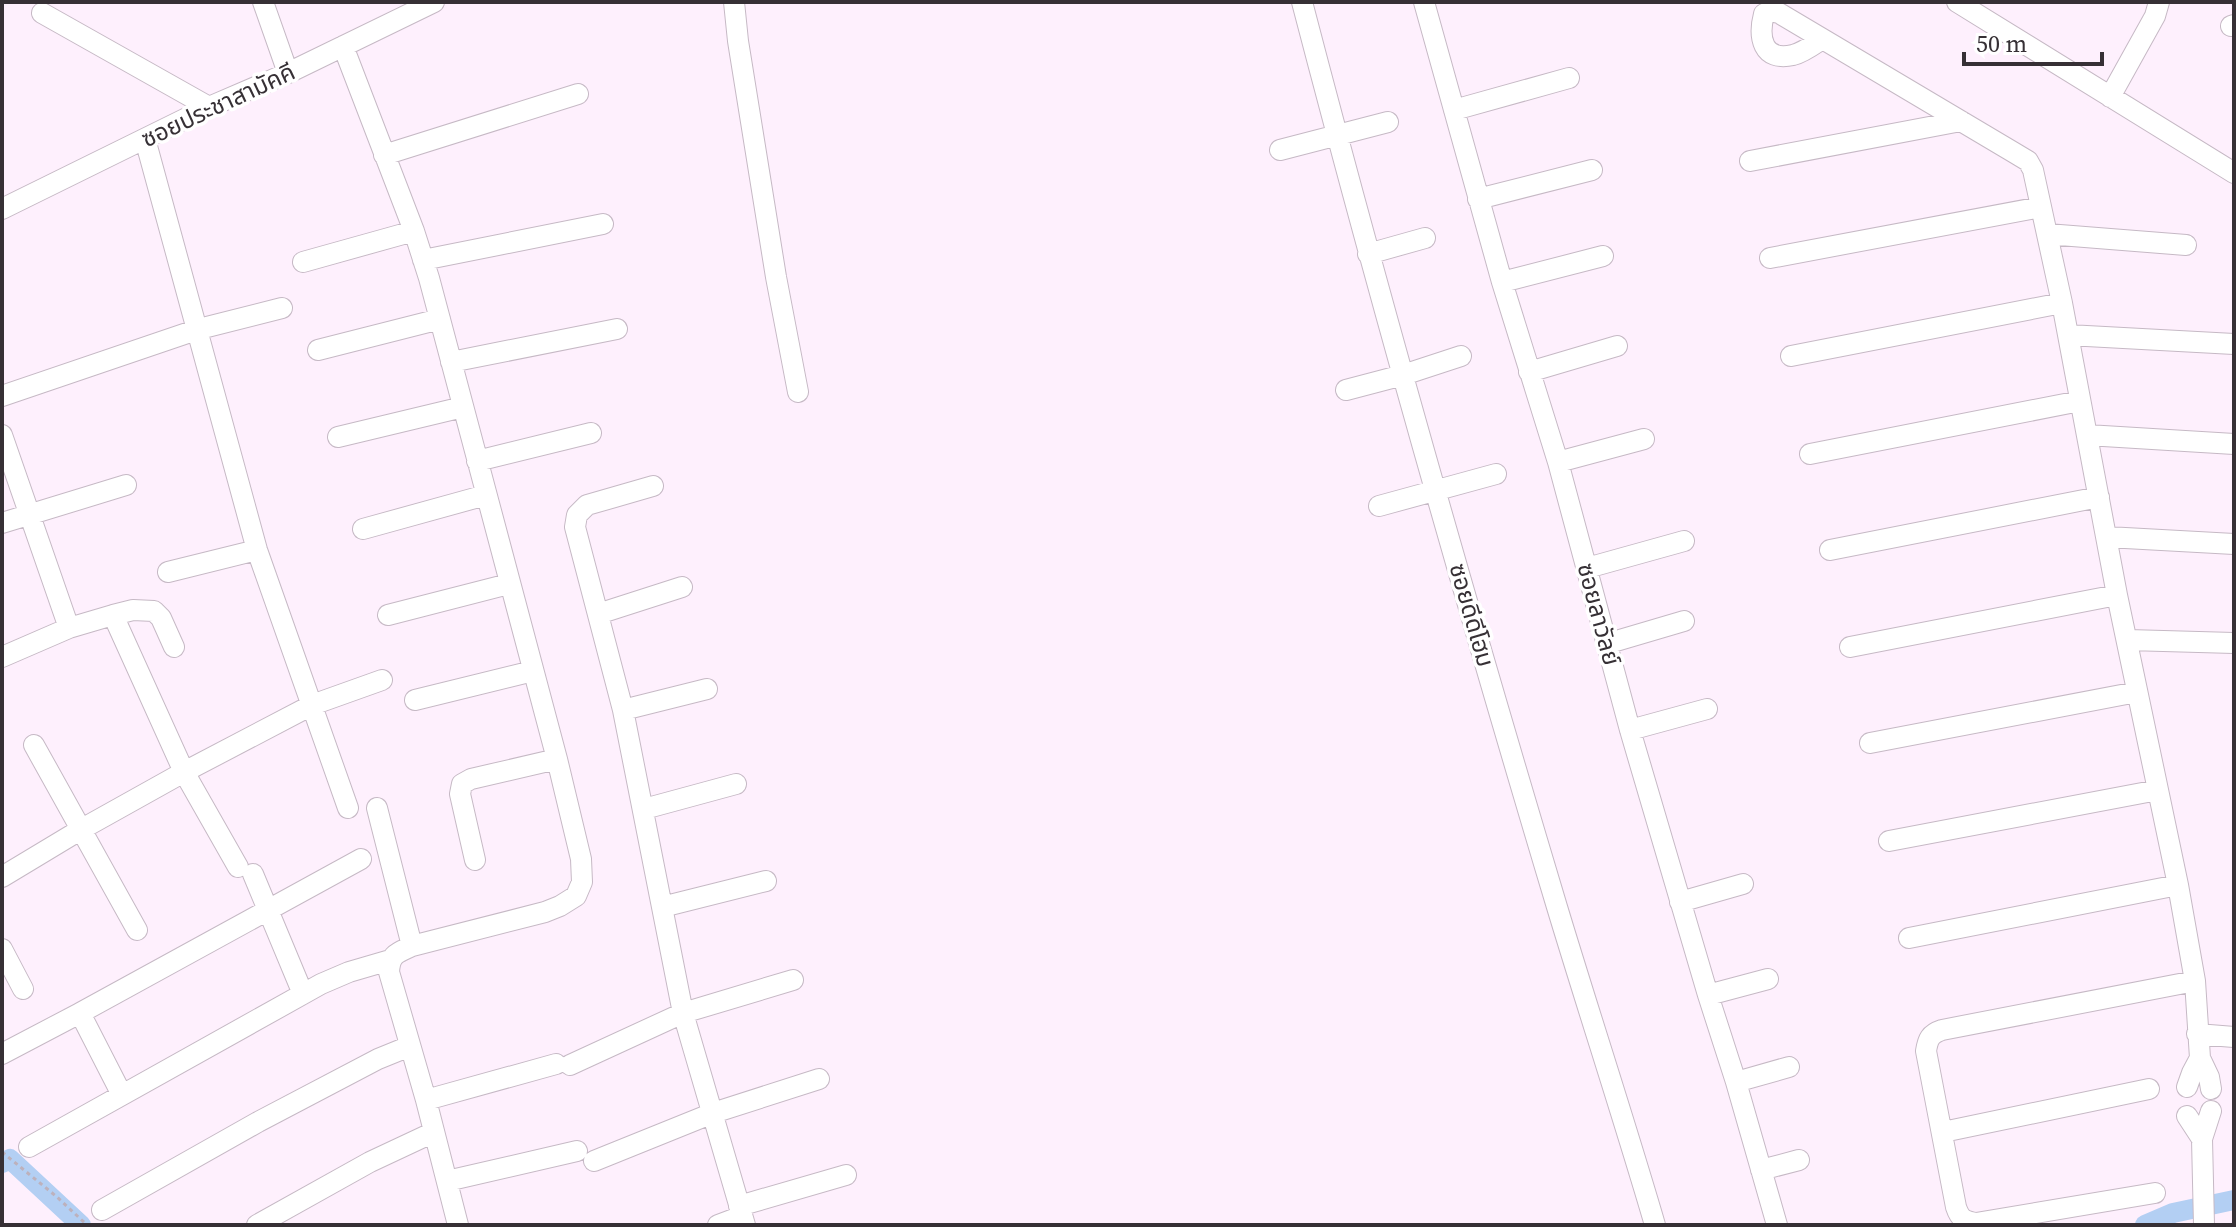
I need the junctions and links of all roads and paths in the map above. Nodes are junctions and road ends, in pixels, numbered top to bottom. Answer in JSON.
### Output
{"nodes":[{"id":1,"x":263,"y":2,"type":"edge"},
{"id":2,"x":434,"y":2,"type":"edge"},
{"id":3,"x":734,"y":2,"type":"edge"},
{"id":4,"x":1302,"y":2,"type":"edge"},
{"id":5,"x":1424,"y":2,"type":"edge"},
{"id":6,"x":1957,"y":2,"type":"edge"},
{"id":7,"x":2159,"y":2,"type":"edge"},
{"id":8,"x":42,"y":13,"type":"dead end"},
{"id":9,"x":1822,"y":39,"type":"dead end"},
{"id":10,"x":343,"y":46,"type":"junction"},
{"id":11,"x":288,"y":73,"type":"junction"},
{"id":12,"x":1569,"y":78,"type":"dead end"},
{"id":13,"x":578,"y":94,"type":"dead end"},
{"id":14,"x":2110,"y":97,"type":"junction"},
{"id":15,"x":209,"y":107,"type":"junction"},
{"id":16,"x":1454,"y":110,"type":"junction"},
{"id":17,"x":1961,"y":121,"type":"junction"},
{"id":18,"x":1388,"y":122,"type":"dead end"},
{"id":19,"x":1337,"y":136,"type":"junction"},
{"id":20,"x":145,"y":139,"type":"junction"},
{"id":21,"x":1280,"y":150,"type":"dead end"},
{"id":22,"x":384,"y":155,"type":"junction"},
{"id":23,"x":1750,"y":161,"type":"dead end"},
{"id":24,"x":1592,"y":170,"type":"dead end"},
{"id":25,"x":2234,"y":173,"type":"edge"},
{"id":26,"x":1478,"y":199,"type":"junction"},
{"id":27,"x":2041,"y":207,"type":"junction"},
{"id":28,"x":2,"y":209,"type":"edge"},
{"id":29,"x":603,"y":224,"type":"dead end"},
{"id":30,"x":414,"y":231,"type":"junction"},
{"id":31,"x":2047,"y":234,"type":"junction"},
{"id":32,"x":1425,"y":238,"type":"dead end"},
{"id":33,"x":2186,"y":245,"type":"dead end"},
{"id":34,"x":1368,"y":254,"type":"junction"},
{"id":35,"x":1603,"y":256,"type":"dead end"},
{"id":36,"x":1770,"y":258,"type":"dead end"},
{"id":37,"x":423,"y":260,"type":"junction"},
{"id":38,"x":303,"y":262,"type":"dead end"},
{"id":39,"x":1502,"y":282,"type":"junction"},
{"id":40,"x":2062,"y":303,"type":"junction"},
{"id":41,"x":282,"y":308,"type":"dead end"},
{"id":42,"x":440,"y":319,"type":"junction"},
{"id":43,"x":199,"y":329,"type":"junction"},
{"id":44,"x":617,"y":329,"type":"dead end"},
{"id":45,"x":2068,"y":335,"type":"junction"},
{"id":46,"x":2234,"y":344,"type":"edge"},
{"id":47,"x":1617,"y":346,"type":"dead end"},
{"id":48,"x":318,"y":350,"type":"dead end"},
{"id":49,"x":1461,"y":356,"type":"dead end"},
{"id":50,"x":1791,"y":356,"type":"dead end"},
{"id":51,"x":451,"y":362,"type":"junction"},
{"id":52,"x":1529,"y":372,"type":"junction"},
{"id":53,"x":1403,"y":375,"type":"junction"},
{"id":54,"x":1346,"y":390,"type":"dead end"},
{"id":55,"x":798,"y":392,"type":"dead end"},
{"id":56,"x":2,"y":396,"type":"edge"},
{"id":57,"x":2080,"y":401,"type":"junction"},
{"id":58,"x":463,"y":407,"type":"junction"},
{"id":59,"x":591,"y":433,"type":"dead end"},
{"id":60,"x":2,"y":435,"type":"edge"},
{"id":61,"x":2087,"y":435,"type":"junction"},
{"id":62,"x":338,"y":437,"type":"dead end"},
{"id":63,"x":1644,"y":439,"type":"dead end"},
{"id":64,"x":2234,"y":444,"type":"edge"},
{"id":65,"x":1810,"y":454,"type":"dead end"},
{"id":66,"x":477,"y":461,"type":"junction"},
{"id":67,"x":1558,"y":462,"type":"junction"},
{"id":68,"x":1496,"y":474,"type":"dead end"},
{"id":69,"x":126,"y":485,"type":"dead end"},
{"id":70,"x":653,"y":486,"type":"dead end"},
{"id":71,"x":1436,"y":490,"type":"junction"},
{"id":72,"x":486,"y":495,"type":"junction"},
{"id":73,"x":2099,"y":497,"type":"junction"},
{"id":74,"x":1379,"y":506,"type":"dead end"},
{"id":75,"x":28,"y":513,"type":"junction"},
{"id":76,"x":2,"y":523,"type":"edge"},
{"id":77,"x":363,"y":529,"type":"dead end"},
{"id":78,"x":2107,"y":537,"type":"junction"},
{"id":79,"x":1684,"y":541,"type":"dead end"},
{"id":80,"x":2234,"y":544,"type":"edge"},
{"id":81,"x":257,"y":550,"type":"junction"},
{"id":82,"x":1830,"y":550,"type":"dead end"},
{"id":83,"x":1587,"y":568,"type":"junction"},
{"id":84,"x":168,"y":572,"type":"dead end"},
{"id":85,"x":509,"y":584,"type":"junction"},
{"id":86,"x":682,"y":587,"type":"dead end"},
{"id":87,"x":2117,"y":595,"type":"junction"},
{"id":88,"x":598,"y":614,"type":"junction"},
{"id":89,"x":113,"y":615,"type":"junction"},
{"id":90,"x":388,"y":615,"type":"dead end"},
{"id":91,"x":1684,"y":621,"type":"dead end"},
{"id":92,"x":69,"y":628,"type":"junction"},
{"id":93,"x":2128,"y":640,"type":"junction"},
{"id":94,"x":2234,"y":643,"type":"edge"},
{"id":95,"x":1606,"y":644,"type":"junction"},
{"id":96,"x":174,"y":647,"type":"dead end"},
{"id":97,"x":1850,"y":647,"type":"dead end"},
{"id":98,"x":2,"y":657,"type":"edge"},
{"id":99,"x":533,"y":671,"type":"junction"},
{"id":100,"x":382,"y":680,"type":"dead end"},
{"id":101,"x":707,"y":689,"type":"dead end"},
{"id":102,"x":2137,"y":692,"type":"junction"},
{"id":103,"x":415,"y":700,"type":"dead end"},
{"id":104,"x":312,"y":705,"type":"junction"},
{"id":105,"x":1707,"y":709,"type":"dead end"},
{"id":106,"x":623,"y":710,"type":"junction"},
{"id":107,"x":1630,"y":730,"type":"junction"},
{"id":108,"x":1870,"y":743,"type":"dead end"},
{"id":109,"x":34,"y":745,"type":"dead end"},
{"id":110,"x":557,"y":759,"type":"junction"},
{"id":111,"x":184,"y":772,"type":"junction"},
{"id":112,"x":736,"y":784,"type":"dead end"},
{"id":113,"x":2158,"y":790,"type":"junction"},
{"id":114,"x":348,"y":808,"type":"dead end"},
{"id":115,"x":377,"y":808,"type":"dead end"},
{"id":116,"x":644,"y":809,"type":"junction"},
{"id":117,"x":80,"y":830,"type":"junction"},
{"id":118,"x":1889,"y":841,"type":"dead end"},
{"id":119,"x":361,"y":859,"type":"dead end"},
{"id":120,"x":475,"y":860,"type":"dead end"},
{"id":121,"x":2,"y":877,"type":"edge"},
{"id":122,"x":766,"y":881,"type":"dead end"},
{"id":123,"x":1743,"y":884,"type":"dead end"},
{"id":124,"x":2178,"y":885,"type":"junction"},
{"id":125,"x":1680,"y":902,"type":"junction"},
{"id":126,"x":662,"y":907,"type":"junction"},
{"id":127,"x":269,"y":910,"type":"junction"},
{"id":128,"x":137,"y":930,"type":"dead end"},
{"id":129,"x":1909,"y":938,"type":"dead end"},
{"id":130,"x":412,"y":946,"type":"junction"},
{"id":131,"x":2,"y":949,"type":"edge"},
{"id":132,"x":390,"y":960,"type":"junction"},
{"id":133,"x":1768,"y":979,"type":"dead end"},
{"id":134,"x":793,"y":980,"type":"dead end"},
{"id":135,"x":2195,"y":981,"type":"junction"},
{"id":136,"x":23,"y":989,"type":"dead end"},
{"id":137,"x":303,"y":994,"type":"junction"},
{"id":138,"x":1708,"y":995,"type":"junction"},
{"id":139,"x":80,"y":1013,"type":"junction"},
{"id":140,"x":683,"y":1013,"type":"junction"},
{"id":141,"x":2197,"y":1034,"type":"junction"},
{"id":142,"x":2234,"y":1037,"type":"edge"},
{"id":143,"x":410,"y":1046,"type":"junction"},
{"id":144,"x":2,"y":1054,"type":"edge"},
{"id":145,"x":2200,"y":1058,"type":"junction"},
{"id":146,"x":1789,"y":1067,"type":"dead end"},
{"id":147,"x":819,"y":1079,"type":"dead end"},
{"id":148,"x":1736,"y":1082,"type":"junction"},
{"id":149,"x":2187,"y":1087,"type":"dead end"},
{"id":150,"x":2149,"y":1089,"type":"dead end"},
{"id":151,"x":2211,"y":1089,"type":"dead end"},
{"id":152,"x":122,"y":1095,"type":"junction"},
{"id":153,"x":426,"y":1100,"type":"junction"},
{"id":154,"x":2211,"y":1111,"type":"dead end"},
{"id":155,"x":713,"y":1113,"type":"junction"},
{"id":156,"x":2187,"y":1116,"type":"dead end"},
{"id":157,"x":434,"y":1132,"type":"junction"},
{"id":158,"x":1943,"y":1132,"type":"junction"},
{"id":159,"x":2202,"y":1139,"type":"junction"},
{"id":160,"x":29,"y":1147,"type":"dead end"},
{"id":161,"x":2,"y":1152,"type":"edge"},
{"id":162,"x":1799,"y":1160,"type":"dead end"},
{"id":163,"x":1761,"y":1170,"type":"junction"},
{"id":164,"x":846,"y":1175,"type":"dead end"},
{"id":165,"x":447,"y":1181,"type":"junction"},
{"id":166,"x":2155,"y":1193,"type":"dead end"},
{"id":167,"x":102,"y":1210,"type":"dead end"},
{"id":168,"x":742,"y":1216,"type":"edge"},
{"id":169,"x":454,"y":1223,"type":"edge"},
{"id":170,"x":87,"y":1225,"type":"edge"},
{"id":171,"x":257,"y":1225,"type":"edge"},
{"id":172,"x":718,"y":1225,"type":"edge"},
{"id":173,"x":1655,"y":1225,"type":"edge"},
{"id":174,"x":1777,"y":1225,"type":"edge"},
{"id":175,"x":2204,"y":1225,"type":"edge"}],
"edges":[{"from":1,"to":11,"type":"street"},
{"from":2,"to":10,"type":"street","name":"ซอยประชาสามัคคี"},
{"from":3,"to":55,"type":"street"},
{"from":4,"to":19,"type":"street","name":"ซอยดีดีโฮม"},
{"from":5,"to":16,"type":"street","name":"ซอยลาวัลย์"},
{"from":6,"to":14,"type":"street"},
{"from":7,"to":14,"type":"street"},
{"from":8,"to":15,"type":"street"},
{"from":9,"to":17,"type":"street"},
{"from":10,"to":11,"type":"street","name":"ซอยประชาสามัคคี"},
{"from":10,"to":22,"type":"street"},
{"from":11,"to":15,"type":"street","name":"ซอยประชาสามัคคี"},
{"from":12,"to":16,"type":"street"},
{"from":13,"to":22,"type":"street"},
{"from":14,"to":25,"type":"street"},
{"from":15,"to":20,"type":"street","name":"ซอยประชาสามัคคี"},
{"from":16,"to":26,"type":"street","name":"ซอยลาวัลย์"},
{"from":17,"to":23,"type":"street"},
{"from":17,"to":27,"type":"street"},
{"from":18,"to":19,"type":"street"},
{"from":19,"to":21,"type":"street"},
{"from":19,"to":34,"type":"street","name":"ซอยดีดีโฮม"},
{"from":20,"to":28,"type":"street","name":"ซอยประชาสามัคคี"},
{"from":20,"to":43,"type":"street"},
{"from":22,"to":30,"type":"street"},
{"from":24,"to":26,"type":"street"},
{"from":26,"to":39,"type":"street","name":"ซอยลาวัลย์"},
{"from":27,"to":31,"type":"street"},
{"from":27,"to":36,"type":"street"},
{"from":29,"to":37,"type":"street"},
{"from":30,"to":37,"type":"street"},
{"from":30,"to":38,"type":"street"},
{"from":31,"to":33,"type":"street"},
{"from":31,"to":40,"type":"street"},
{"from":32,"to":34,"type":"street"},
{"from":34,"to":53,"type":"street","name":"ซอยดีดีโฮม"},
{"from":35,"to":39,"type":"street"},
{"from":37,"to":42,"type":"street"},
{"from":39,"to":52,"type":"street","name":"ซอยลาวัลย์"},
{"from":40,"to":45,"type":"street"},
{"from":40,"to":50,"type":"street"},
{"from":41,"to":43,"type":"street"},
{"from":42,"to":48,"type":"street"},
{"from":42,"to":51,"type":"street"},
{"from":43,"to":56,"type":"street"},
{"from":43,"to":81,"type":"street"},
{"from":44,"to":51,"type":"street"},
{"from":45,"to":46,"type":"street"},
{"from":45,"to":57,"type":"street"},
{"from":47,"to":52,"type":"street"},
{"from":49,"to":53,"type":"street"},
{"from":51,"to":58,"type":"street"},
{"from":52,"to":67,"type":"street","name":"ซอยลาวัลย์"},
{"from":53,"to":54,"type":"street"},
{"from":53,"to":71,"type":"street","name":"ซอยดีดีโฮม"},
{"from":57,"to":61,"type":"street"},
{"from":57,"to":65,"type":"street"},
{"from":58,"to":62,"type":"street"},
{"from":58,"to":66,"type":"street"},
{"from":59,"to":66,"type":"street"},
{"from":60,"to":75,"type":"street"},
{"from":61,"to":64,"type":"street"},
{"from":61,"to":73,"type":"street"},
{"from":63,"to":67,"type":"street"},
{"from":66,"to":72,"type":"street"},
{"from":67,"to":83,"type":"street","name":"ซอยลาวัลย์"},
{"from":68,"to":71,"type":"street"},
{"from":69,"to":75,"type":"street"},
{"from":70,"to":88,"type":"street"},
{"from":71,"to":74,"type":"street"},
{"from":71,"to":173,"type":"street","name":"ซอยดีดีโฮม"},
{"from":72,"to":77,"type":"street"},
{"from":72,"to":85,"type":"street"},
{"from":73,"to":78,"type":"street"},
{"from":73,"to":82,"type":"street"},
{"from":75,"to":76,"type":"street"},
{"from":75,"to":92,"type":"street"},
{"from":78,"to":80,"type":"street"},
{"from":78,"to":87,"type":"street"},
{"from":79,"to":83,"type":"street"},
{"from":81,"to":84,"type":"street"},
{"from":81,"to":104,"type":"street"},
{"from":83,"to":95,"type":"street","name":"ซอยลาวัลย์"},
{"from":85,"to":90,"type":"street"},
{"from":85,"to":99,"type":"street"},
{"from":86,"to":88,"type":"street"},
{"from":87,"to":93,"type":"street"},
{"from":87,"to":97,"type":"street"},
{"from":88,"to":106,"type":"street"},
{"from":89,"to":92,"type":"street"},
{"from":89,"to":96,"type":"street"},
{"from":89,"to":111,"type":"street"},
{"from":91,"to":95,"type":"street"},
{"from":92,"to":98,"type":"street"},
{"from":93,"to":94,"type":"street"},
{"from":93,"to":102,"type":"street"},
{"from":95,"to":107,"type":"street","name":"ซอยลาวัลย์"},
{"from":99,"to":103,"type":"street"},
{"from":99,"to":110,"type":"street"},
{"from":100,"to":104,"type":"street"},
{"from":101,"to":106,"type":"street"},
{"from":102,"to":108,"type":"street"},
{"from":102,"to":113,"type":"street"},
{"from":104,"to":111,"type":"street"},
{"from":104,"to":114,"type":"street"},
{"from":105,"to":107,"type":"street"},
{"from":106,"to":116,"type":"street"},
{"from":107,"to":125,"type":"street","name":"ซอยลาวัลย์"},
{"from":109,"to":117,"type":"street"},
{"from":110,"to":120,"type":"street"},
{"from":110,"to":130,"type":"street"},
{"from":111,"to":117,"type":"street"},
{"from":111,"to":127,"type":"street"},
{"from":112,"to":116,"type":"street"},
{"from":113,"to":118,"type":"street"},
{"from":113,"to":124,"type":"street"},
{"from":115,"to":130,"type":"street"},
{"from":116,"to":126,"type":"street"},
{"from":117,"to":121,"type":"street"},
{"from":117,"to":128,"type":"street"},
{"from":119,"to":127,"type":"street"},
{"from":122,"to":126,"type":"street"},
{"from":123,"to":125,"type":"street"},
{"from":124,"to":129,"type":"street"},
{"from":124,"to":135,"type":"street"},
{"from":125,"to":138,"type":"street","name":"ซอยลาวัลย์"},
{"from":126,"to":140,"type":"street"},
{"from":127,"to":137,"type":"street"},
{"from":127,"to":139,"type":"street"},
{"from":130,"to":132,"type":"street"},
{"from":131,"to":136,"type":"street"},
{"from":132,"to":137,"type":"street"},
{"from":132,"to":143,"type":"street"},
{"from":133,"to":138,"type":"street"},
{"from":134,"to":140,"type":"street"},
{"from":135,"to":141,"type":"street"},
{"from":135,"to":158,"type":"street"},
{"from":137,"to":152,"type":"street"},
{"from":138,"to":148,"type":"street","name":"ซอยลาวัลย์"},
{"from":139,"to":144,"type":"street"},
{"from":139,"to":152,"type":"street"},
{"from":140,"to":153,"type":"street"},
{"from":140,"to":155,"type":"street"},
{"from":141,"to":142,"type":"street"},
{"from":141,"to":145,"type":"street"},
{"from":143,"to":153,"type":"street"},
{"from":143,"to":167,"type":"street"},
{"from":145,"to":149,"type":"street"},
{"from":145,"to":151,"type":"street"},
{"from":146,"to":148,"type":"street"},
{"from":147,"to":155,"type":"street"},
{"from":148,"to":163,"type":"street","name":"ซอยลาวัลย์"},
{"from":150,"to":158,"type":"street"},
{"from":152,"to":160,"type":"street"},
{"from":153,"to":157,"type":"street"},
{"from":154,"to":159,"type":"street"},
{"from":155,"to":165,"type":"street"},
{"from":155,"to":168,"type":"street"},
{"from":156,"to":159,"type":"street"},
{"from":157,"to":165,"type":"street"},
{"from":157,"to":171,"type":"street"},
{"from":158,"to":166,"type":"street"},
{"from":159,"to":175,"type":"street"},
{"from":161,"to":170,"type":"path"},
{"from":162,"to":163,"type":"street"},
{"from":163,"to":174,"type":"street","name":"ซอยลาวัลย์"},
{"from":164,"to":168,"type":"street"},
{"from":165,"to":169,"type":"street"},
{"from":168,"to":172,"type":"street"}]}
